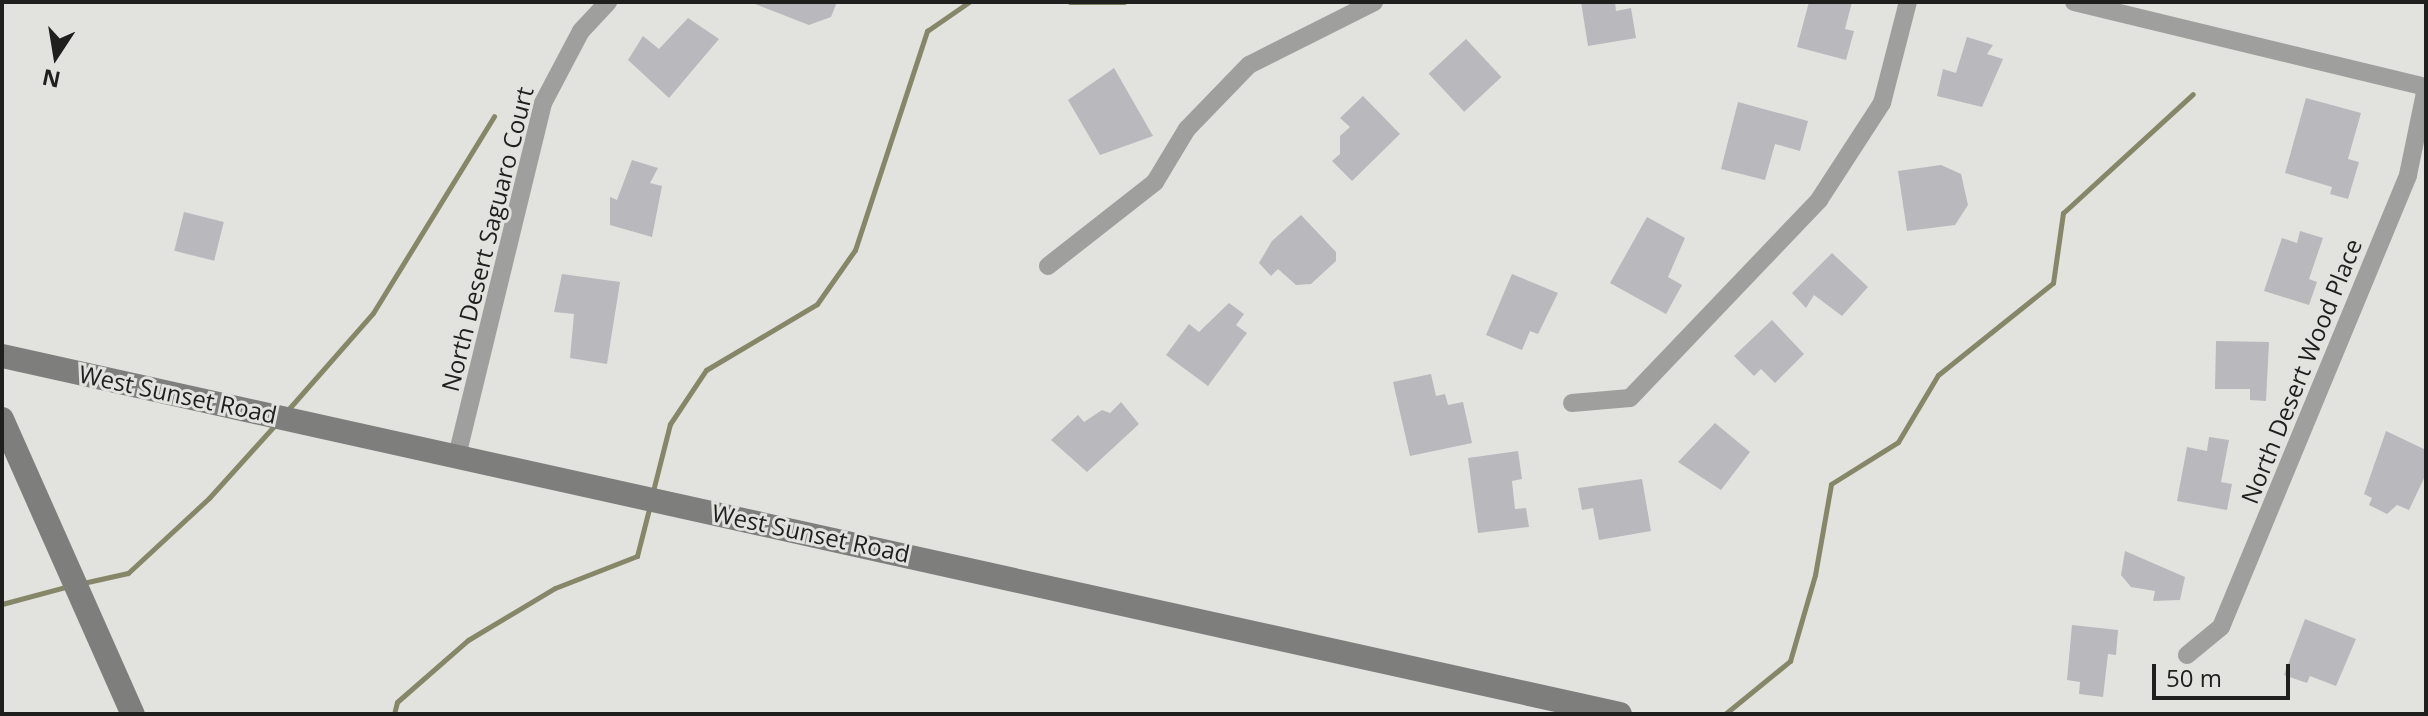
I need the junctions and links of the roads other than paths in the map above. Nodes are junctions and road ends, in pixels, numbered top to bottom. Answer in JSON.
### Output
{"nodes":[{"id":1,"x":608,"y":2,"type":"edge"},
{"id":2,"x":1374,"y":2,"type":"edge"},
{"id":3,"x":1908,"y":2,"type":"edge"},
{"id":4,"x":2074,"y":2,"type":"edge"},
{"id":5,"x":2426,"y":88,"type":"edge"},
{"id":6,"x":1048,"y":266,"type":"dead end"},
{"id":7,"x":2,"y":356,"type":"edge"},
{"id":8,"x":1572,"y":403,"type":"dead end"},
{"id":9,"x":2,"y":419,"type":"edge"},
{"id":10,"x":457,"y":456,"type":"junction"},
{"id":11,"x":2187,"y":655,"type":"dead end"},
{"id":12,"x":133,"y":714,"type":"edge"},
{"id":13,"x":1620,"y":714,"type":"edge"}],
"edges":[{"from":1,"to":10,"type":"street","name":"North Desert Saguaro Court"},
{"from":2,"to":6,"type":"street"},
{"from":3,"to":8,"type":"street"},
{"from":4,"to":5,"type":"street"},
{"from":5,"to":11,"type":"street","name":"North Desert Wood Place"},
{"from":7,"to":10,"type":"street","name":"West Sunset Road"},
{"from":9,"to":12,"type":"street"},
{"from":10,"to":13,"type":"street","name":"West Sunset Road"}]}
